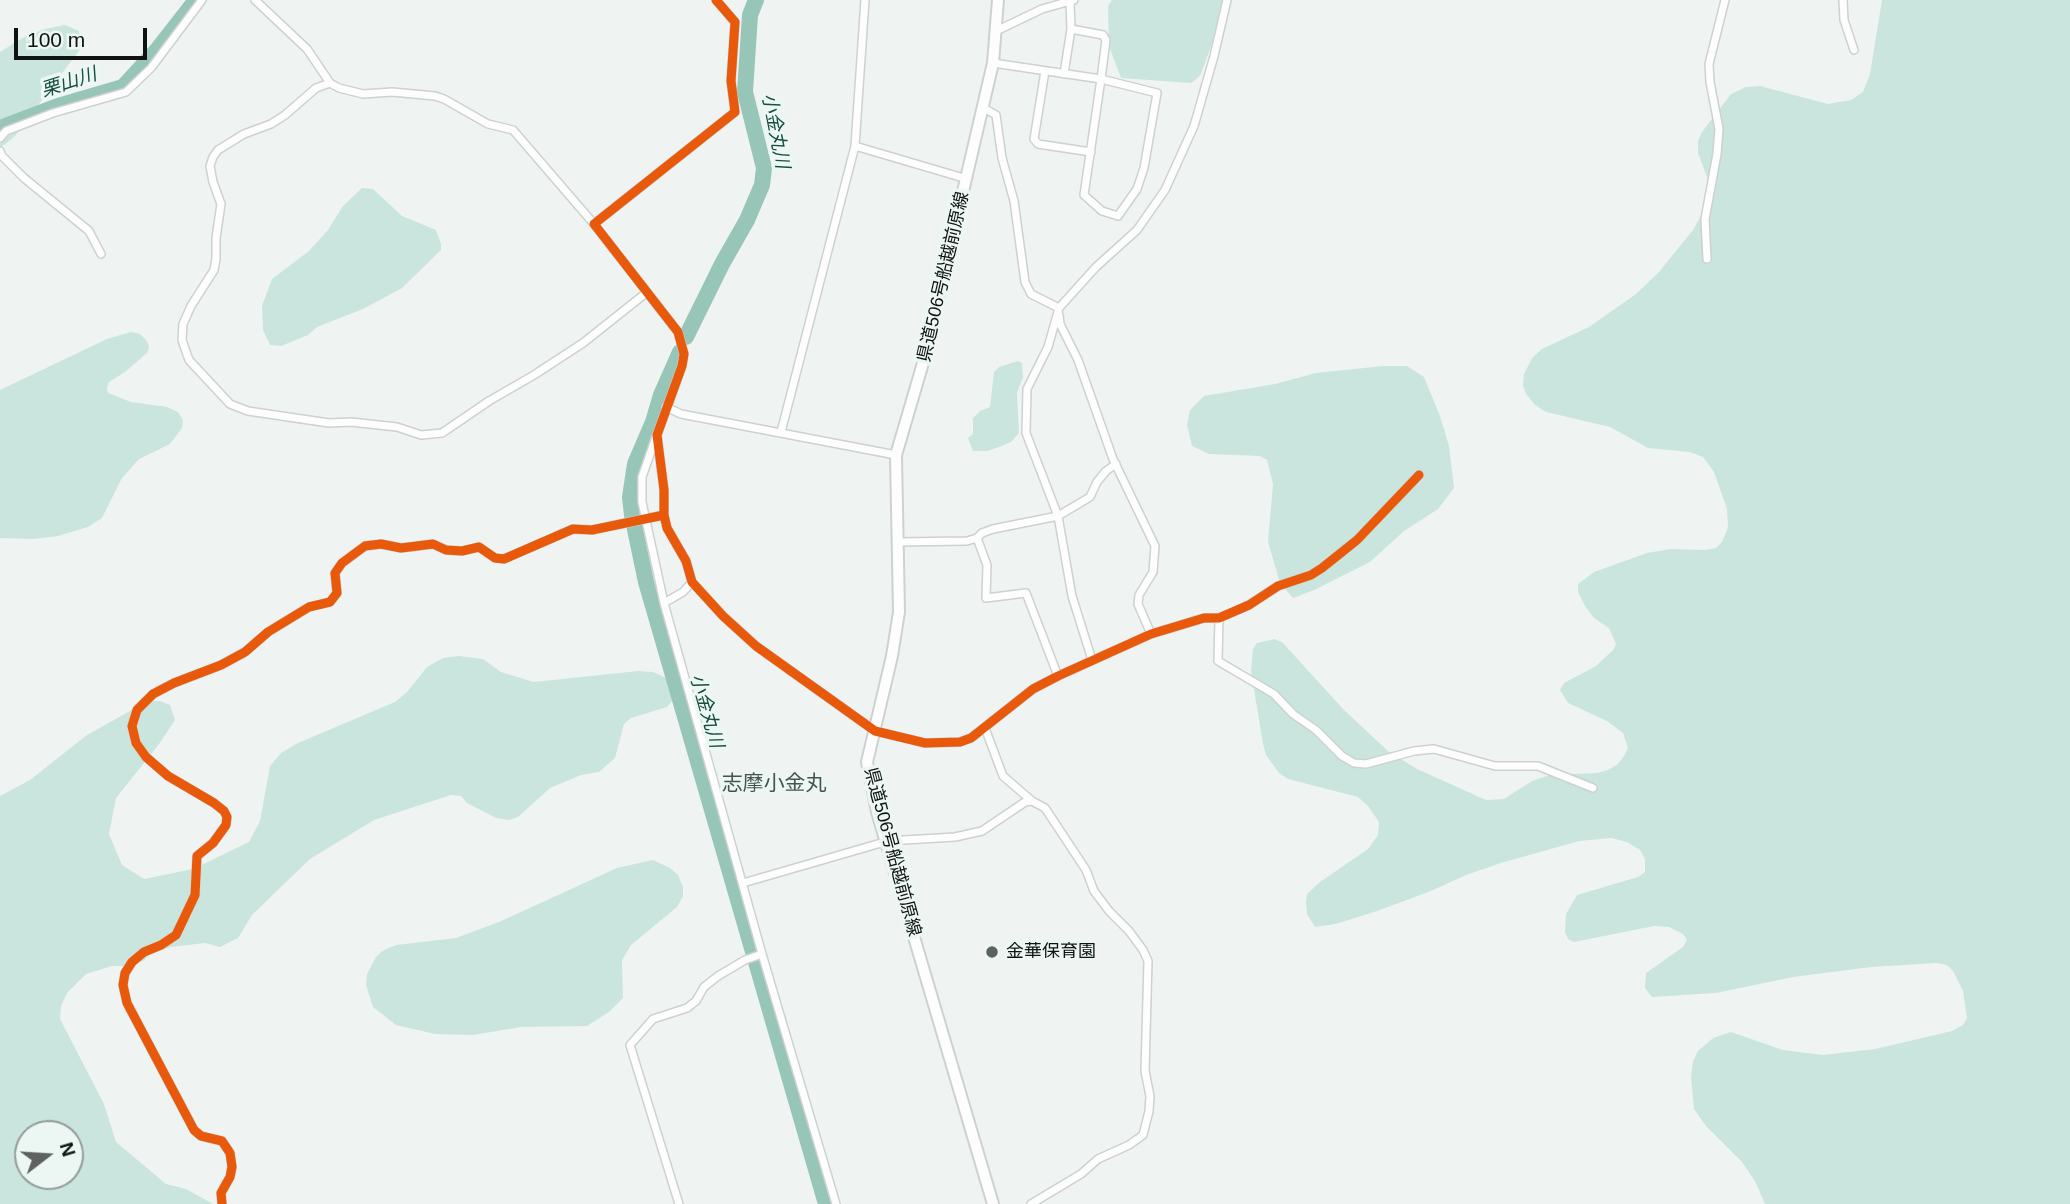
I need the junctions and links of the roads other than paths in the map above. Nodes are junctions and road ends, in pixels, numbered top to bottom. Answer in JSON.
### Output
{"nodes":[{"id":1,"x":202,"y":0,"type":"edge"},
{"id":2,"x":255,"y":0,"type":"edge"},
{"id":3,"x":716,"y":0,"type":"edge"},
{"id":4,"x":865,"y":0,"type":"edge"},
{"id":5,"x":998,"y":0,"type":"edge"},
{"id":6,"x":1227,"y":0,"type":"edge"},
{"id":7,"x":1725,"y":0,"type":"edge"},
{"id":8,"x":1843,"y":0,"type":"edge"},
{"id":9,"x":1072,"y":1,"type":"edge"},
{"id":10,"x":1071,"y":29,"type":"junction"},
{"id":11,"x":996,"y":31,"type":"junction"},
{"id":12,"x":1854,"y":50,"type":"dead end"},
{"id":13,"x":993,"y":63,"type":"junction"},
{"id":14,"x":1045,"y":71,"type":"junction"},
{"id":15,"x":1063,"y":74,"type":"junction"},
{"id":16,"x":1101,"y":79,"type":"junction"},
{"id":17,"x":330,"y":83,"type":"junction"},
{"id":18,"x":982,"y":107,"type":"junction"},
{"id":19,"x":0,"y":138,"type":"edge"},
{"id":20,"x":856,"y":146,"type":"junction"},
{"id":21,"x":0,"y":151,"type":"edge"},
{"id":22,"x":1091,"y":152,"type":"junction"},
{"id":23,"x":967,"y":179,"type":"junction"},
{"id":24,"x":594,"y":224,"type":"junction"},
{"id":25,"x":101,"y":254,"type":"dead end"},
{"id":26,"x":1707,"y":259,"type":"dead end"},
{"id":27,"x":646,"y":293,"type":"junction"},
{"id":28,"x":1059,"y":308,"type":"junction"},
{"id":29,"x":666,"y":407,"type":"junction"},
{"id":30,"x":780,"y":432,"type":"junction"},
{"id":31,"x":657,"y":435,"type":"junction"},
{"id":32,"x":896,"y":455,"type":"junction"},
{"id":33,"x":1116,"y":464,"type":"junction"},
{"id":34,"x":1419,"y":475,"type":"dead end"},
{"id":35,"x":664,"y":515,"type":"junction"},
{"id":36,"x":1058,"y":516,"type":"junction"},
{"id":37,"x":645,"y":519,"type":"junction"},
{"id":38,"x":977,"y":538,"type":"junction"},
{"id":39,"x":898,"y":542,"type":"junction"},
{"id":40,"x":692,"y":582,"type":"junction"},
{"id":41,"x":664,"y":603,"type":"junction"},
{"id":42,"x":1219,"y":618,"type":"junction"},
{"id":43,"x":1151,"y":635,"type":"junction"},
{"id":44,"x":1092,"y":660,"type":"junction"},
{"id":45,"x":1058,"y":676,"type":"junction"},
{"id":46,"x":985,"y":728,"type":"junction"},
{"id":47,"x":875,"y":731,"type":"junction"},
{"id":48,"x":1593,"y":788,"type":"dead end"},
{"id":49,"x":1032,"y":801,"type":"junction"},
{"id":50,"x":888,"y":841,"type":"junction"},
{"id":51,"x":743,"y":883,"type":"junction"},
{"id":52,"x":762,"y":954,"type":"junction"},
{"id":53,"x":222,"y":1204,"type":"edge"},
{"id":54,"x":679,"y":1204,"type":"edge"},
{"id":55,"x":836,"y":1204,"type":"edge"},
{"id":56,"x":993,"y":1204,"type":"edge"},
{"id":57,"x":1031,"y":1204,"type":"edge"}],
"edges":[{"from":1,"to":19,"type":"street"},
{"from":2,"to":17,"type":"street"},
{"from":3,"to":24,"type":"street"},
{"from":4,"to":20,"type":"street"},
{"from":5,"to":11,"type":"main road","name":"県道506号船越前原線"},
{"from":6,"to":28,"type":"street"},
{"from":7,"to":26,"type":"street"},
{"from":8,"to":12,"type":"street"},
{"from":9,"to":10,"type":"street"},
{"from":9,"to":11,"type":"street"},
{"from":10,"to":15,"type":"street"},
{"from":10,"to":16,"type":"street"},
{"from":11,"to":13,"type":"main road","name":"県道506号船越前原線"},
{"from":13,"to":14,"type":"street"},
{"from":13,"to":18,"type":"main road","name":"県道506号船越前原線"},
{"from":14,"to":15,"type":"street"},
{"from":14,"to":22,"type":"street"},
{"from":15,"to":16,"type":"street"},
{"from":16,"to":22,"type":"street"},
{"from":16,"to":22,"type":"street"},
{"from":17,"to":24,"type":"street"},
{"from":17,"to":27,"type":"street"},
{"from":18,"to":23,"type":"main road","name":"県道506号船越前原線"},
{"from":18,"to":28,"type":"street"},
{"from":20,"to":23,"type":"street"},
{"from":20,"to":30,"type":"street"},
{"from":21,"to":25,"type":"street"},
{"from":23,"to":32,"type":"main road","name":"県道506号船越前原線"},
{"from":24,"to":27,"type":"street"},
{"from":27,"to":29,"type":"street"},
{"from":28,"to":33,"type":"street"},
{"from":28,"to":36,"type":"street"},
{"from":29,"to":30,"type":"street"},
{"from":29,"to":31,"type":"street"},
{"from":30,"to":32,"type":"street"},
{"from":31,"to":35,"type":"street"},
{"from":31,"to":37,"type":"street"},
{"from":32,"to":39,"type":"main road","name":"県道506号船越前原線"},
{"from":33,"to":36,"type":"street"},
{"from":33,"to":43,"type":"street"},
{"from":34,"to":42,"type":"street"},
{"from":35,"to":37,"type":"street"},
{"from":35,"to":40,"type":"street"},
{"from":36,"to":38,"type":"street"},
{"from":36,"to":44,"type":"street"},
{"from":37,"to":41,"type":"street"},
{"from":37,"to":53,"type":"street"},
{"from":38,"to":39,"type":"street"},
{"from":38,"to":45,"type":"street"},
{"from":39,"to":47,"type":"main road","name":"県道506号船越前原線"},
{"from":40,"to":41,"type":"street"},
{"from":40,"to":47,"type":"street"},
{"from":41,"to":51,"type":"street"},
{"from":42,"to":43,"type":"street"},
{"from":42,"to":48,"type":"street"},
{"from":43,"to":44,"type":"street"},
{"from":44,"to":45,"type":"street"},
{"from":45,"to":46,"type":"street"},
{"from":46,"to":47,"type":"street"},
{"from":46,"to":49,"type":"street"},
{"from":47,"to":50,"type":"main road","name":"県道506号船越前原線"},
{"from":49,"to":50,"type":"street"},
{"from":49,"to":57,"type":"street"},
{"from":50,"to":51,"type":"street"},
{"from":50,"to":56,"type":"main road","name":"県道506号船越前原線"},
{"from":51,"to":52,"type":"street"},
{"from":52,"to":54,"type":"street"},
{"from":52,"to":55,"type":"street"}]}
